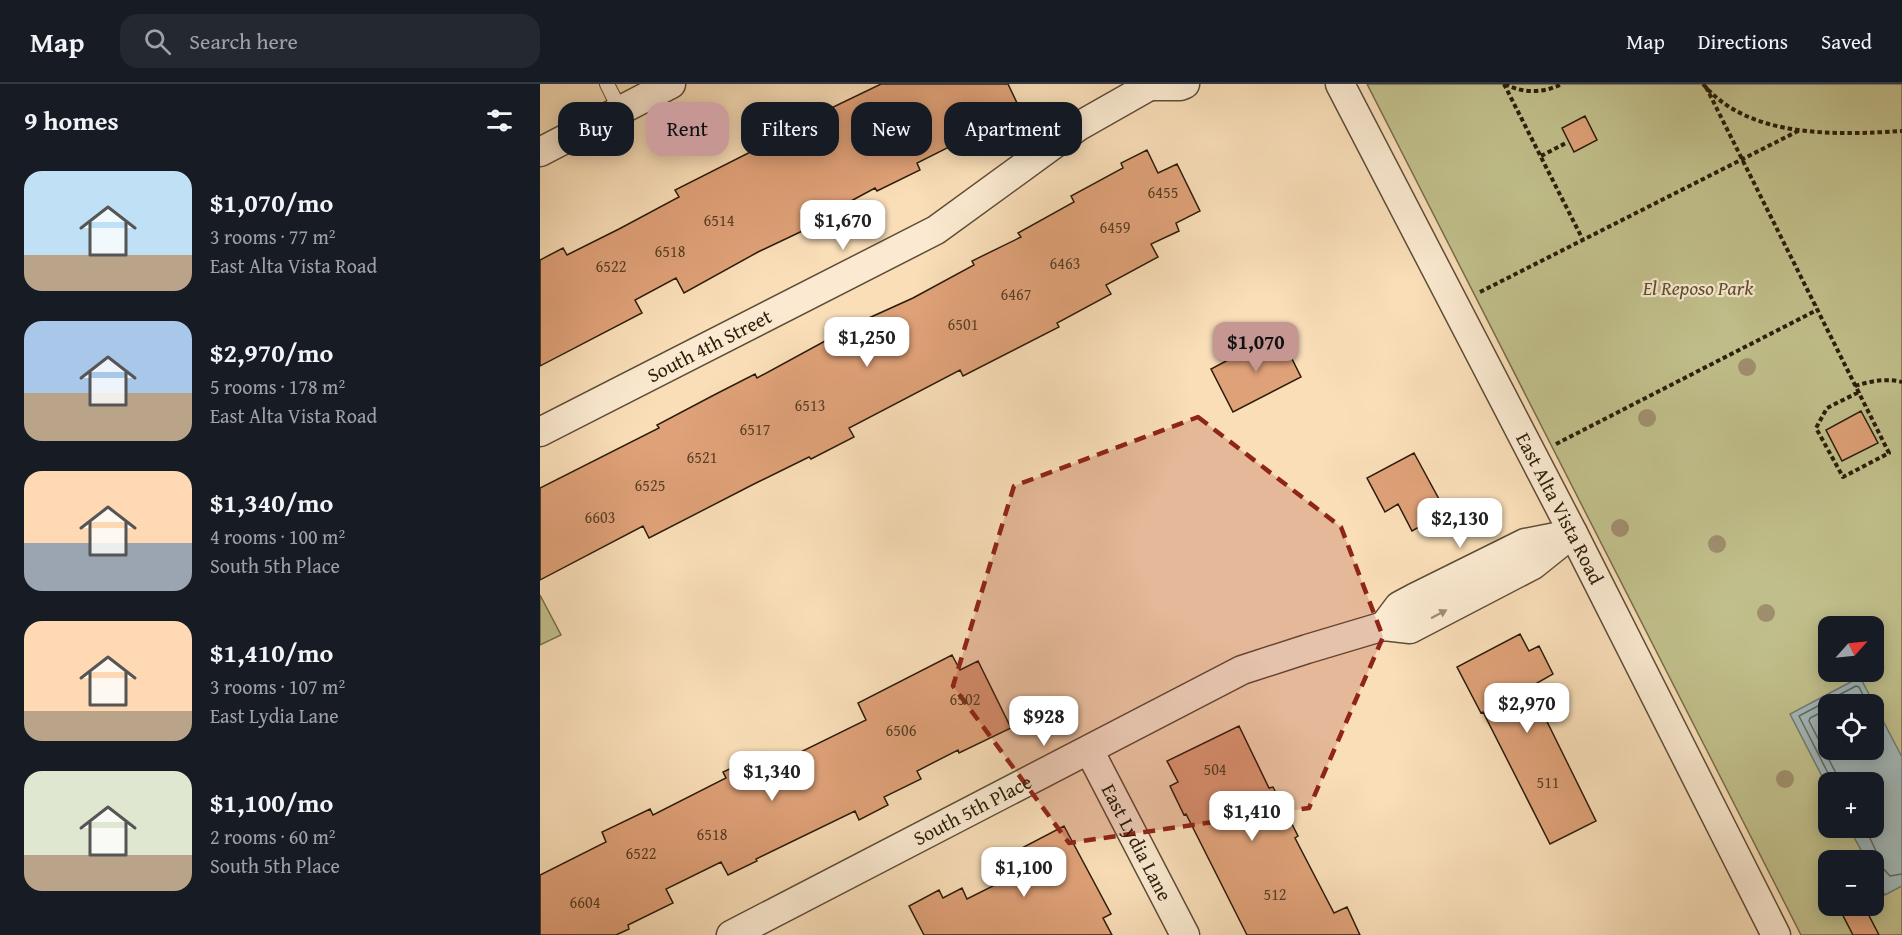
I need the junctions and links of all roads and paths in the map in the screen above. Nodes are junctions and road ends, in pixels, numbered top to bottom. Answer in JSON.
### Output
{"nodes":[{"id":1,"x":607,"y":84,"type":"edge"},
{"id":2,"x":671,"y":84,"type":"edge"},
{"id":3,"x":1185,"y":84,"type":"edge"},
{"id":4,"x":1340,"y":84,"type":"edge"},
{"id":5,"x":1504,"y":84,"type":"edge"},
{"id":6,"x":1562,"y":84,"type":"edge"},
{"id":7,"x":1152,"y":85,"type":"edge"},
{"id":8,"x":1705,"y":86,"type":"edge"},
{"id":9,"x":616,"y":102,"type":"edge"},
{"id":10,"x":634,"y":103,"type":"edge"},
{"id":11,"x":1800,"y":130,"type":"junction"},
{"id":12,"x":1902,"y":131,"type":"edge"},
{"id":13,"x":558,"y":143,"type":"edge"},
{"id":14,"x":1566,"y":143,"type":"dead end"},
{"id":15,"x":540,"y":152,"type":"edge"},
{"id":16,"x":1541,"y":156,"type":"junction"},
{"id":17,"x":1742,"y":159,"type":"junction"},
{"id":18,"x":1583,"y":240,"type":"junction"},
{"id":19,"x":1453,"y":305,"type":"junction"},
{"id":20,"x":1817,"y":309,"type":"junction"},
{"id":21,"x":1902,"y":382,"type":"edge"},
{"id":22,"x":1855,"y":386,"type":"junction"},
{"id":23,"x":1858,"y":392,"type":"junction"},
{"id":24,"x":540,"y":432,"type":"edge"},
{"id":25,"x":1532,"y":457,"type":"junction"},
{"id":26,"x":1573,"y":533,"type":"junction"},
{"id":27,"x":1089,"y":750,"type":"junction"},
{"id":28,"x":731,"y":935,"type":"edge"},
{"id":29,"x":1185,"y":935,"type":"edge"},
{"id":30,"x":1776,"y":935,"type":"edge"}],
"edges":[{"from":1,"to":9,"type":"lane"},
{"from":2,"to":10,"type":"street"},
{"from":3,"to":7,"type":"street","name":"South 4th Street"},
{"from":4,"to":19,"type":"street","name":"East Alta Vista Road"},
{"from":5,"to":6,"type":"path"},
{"from":5,"to":16,"type":"path"},
{"from":7,"to":24,"type":"street","name":"South 4th Street"},
{"from":8,"to":11,"type":"path"},
{"from":8,"to":17,"type":"path"},
{"from":11,"to":12,"type":"path"},
{"from":11,"to":17,"type":"path"},
{"from":13,"to":15,"type":"street"},
{"from":14,"to":16,"type":"path"},
{"from":16,"to":18,"type":"path"},
{"from":17,"to":18,"type":"path"},
{"from":17,"to":20,"type":"path"},
{"from":18,"to":19,"type":"path"},
{"from":19,"to":25,"type":"street","name":"East Alta Vista Road"},
{"from":20,"to":22,"type":"path"},
{"from":20,"to":25,"type":"path"},
{"from":21,"to":22,"type":"path"},
{"from":22,"to":23,"type":"path"},
{"from":23,"to":23,"type":"path"},
{"from":25,"to":26,"type":"street","name":"East Alta Vista Road"},
{"from":26,"to":27,"type":"street","name":"South 5th Place"},
{"from":26,"to":30,"type":"street","name":"East Alta Vista Road"},
{"from":27,"to":28,"type":"street","name":"South 5th Place"},
{"from":27,"to":29,"type":"street","name":"East Lydia Lane"}]}
